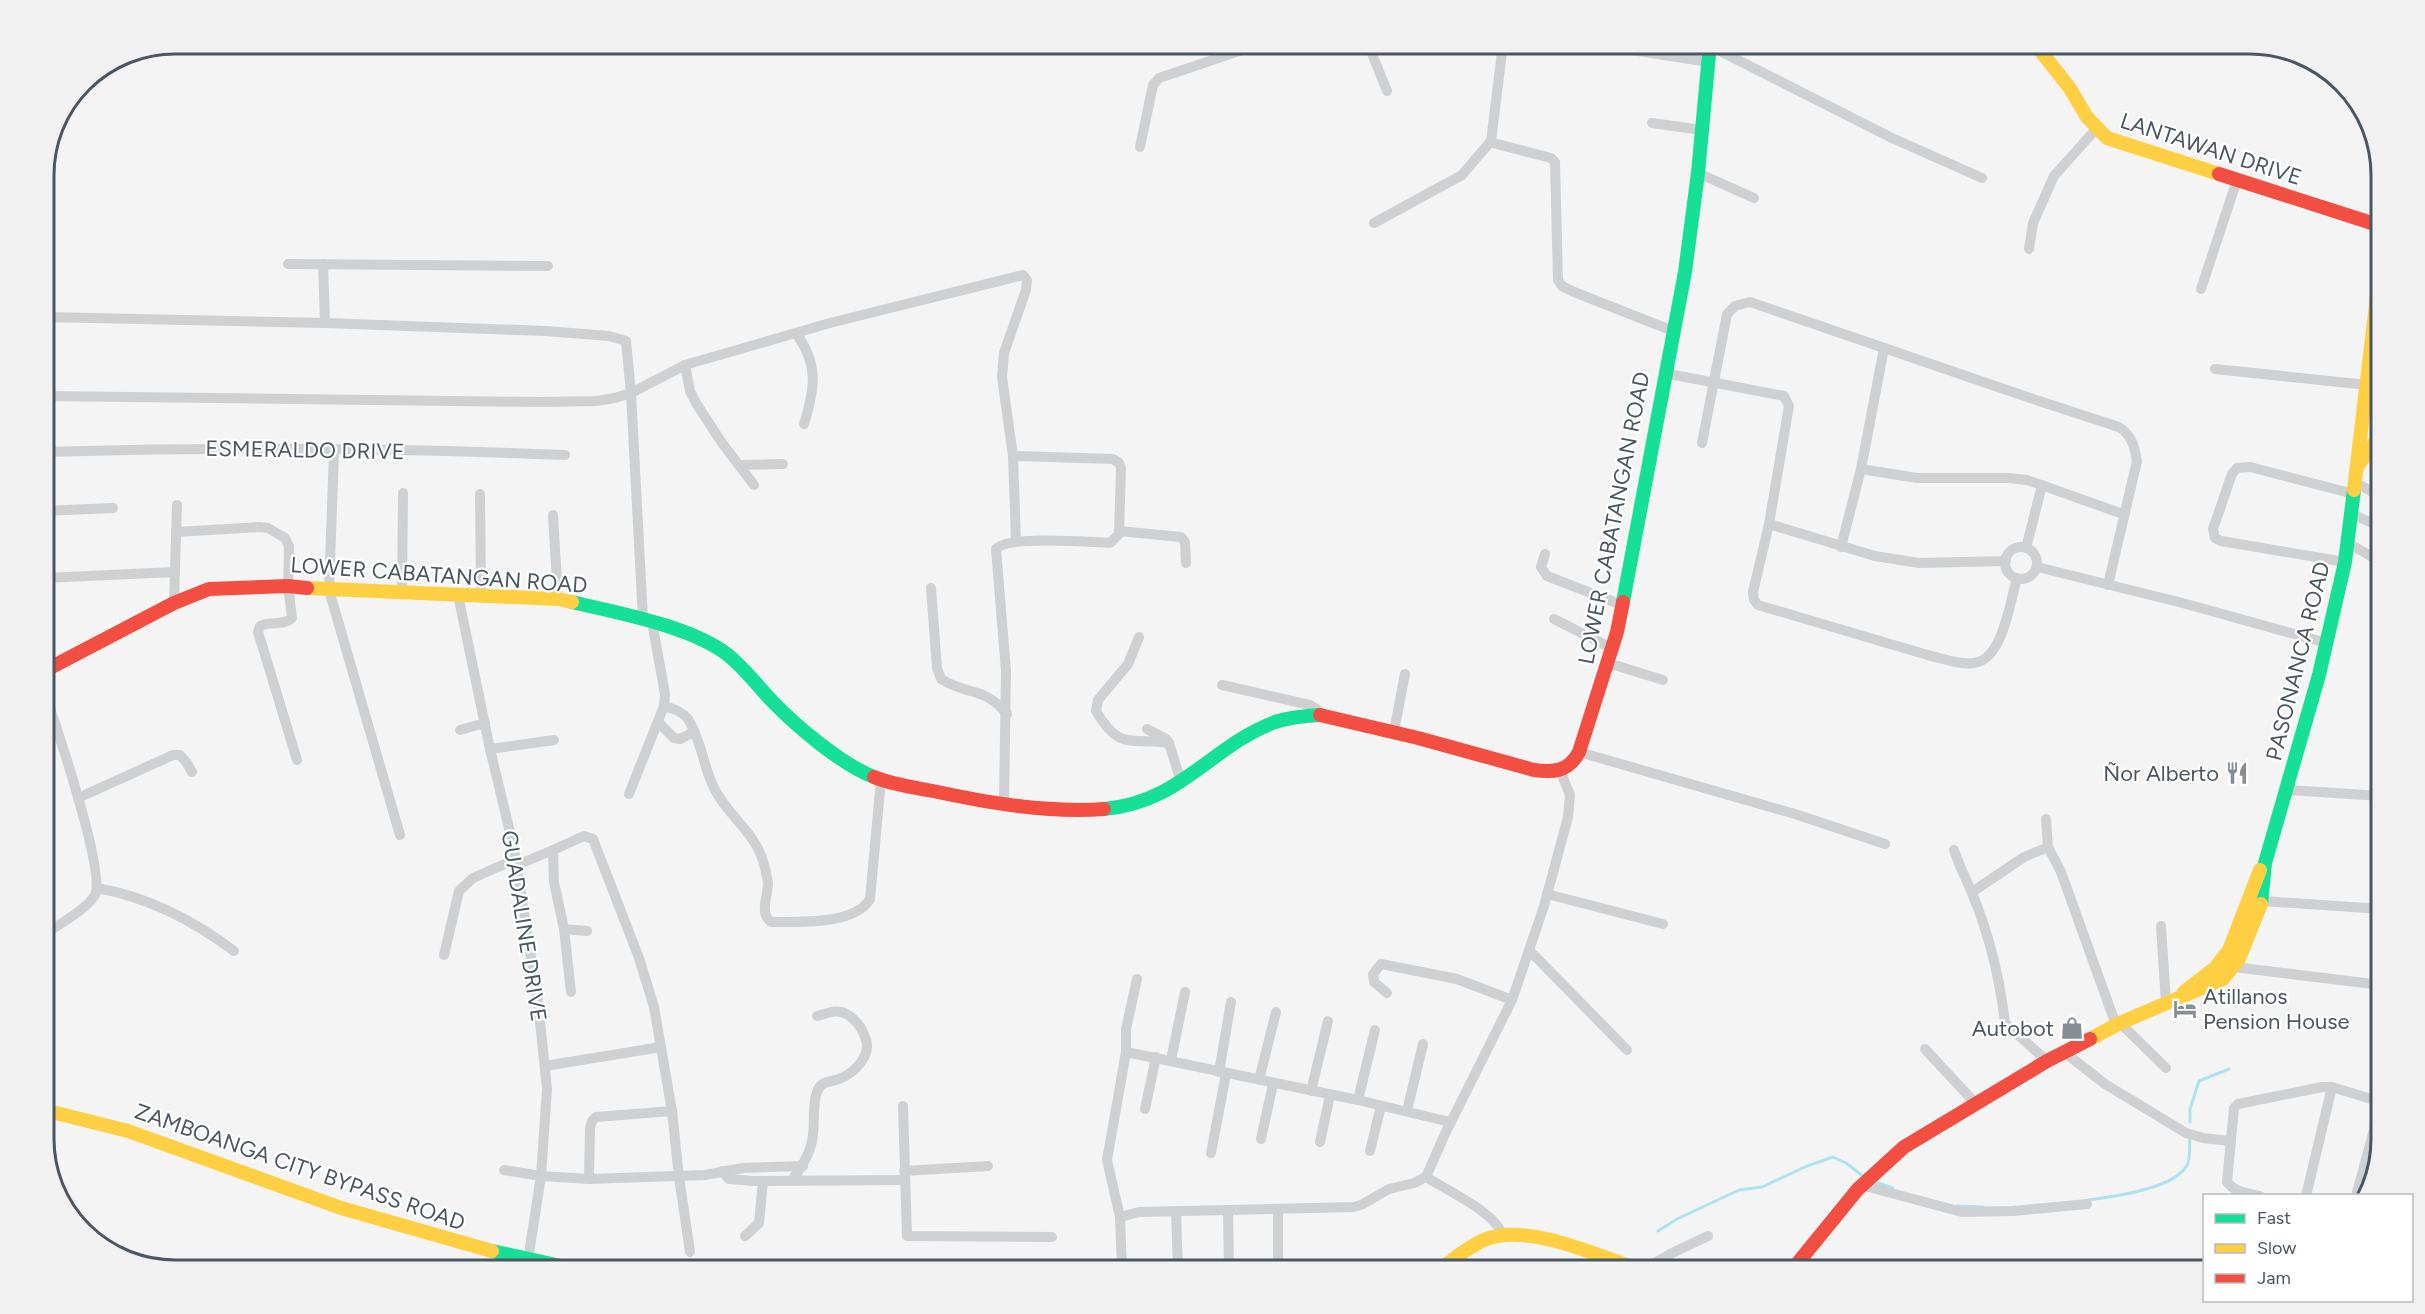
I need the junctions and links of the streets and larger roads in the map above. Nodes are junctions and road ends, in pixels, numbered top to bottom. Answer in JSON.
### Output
{"nodes":[{"id":1,"x":1230,"y":54,"type":"edge"},
{"id":2,"x":1372,"y":54,"type":"edge"},
{"id":3,"x":1502,"y":54,"type":"edge"},
{"id":4,"x":1657,"y":54,"type":"edge"},
{"id":5,"x":1709,"y":54,"type":"edge"},
{"id":6,"x":1727,"y":54,"type":"edge"},
{"id":7,"x":2043,"y":54,"type":"edge"},
{"id":8,"x":1709,"y":62,"type":"junction"},
{"id":9,"x":1387,"y":91,"type":"dead end"},
{"id":10,"x":1652,"y":123,"type":"dead end"},
{"id":11,"x":2096,"y":129,"type":"junction"},
{"id":12,"x":1702,"y":130,"type":"junction"},
{"id":13,"x":1491,"y":141,"type":"junction"},
{"id":14,"x":1140,"y":147,"type":"dead end"},
{"id":15,"x":1698,"y":173,"type":"junction"},
{"id":16,"x":1982,"y":178,"type":"dead end"},
{"id":17,"x":2237,"y":180,"type":"junction"},
{"id":18,"x":1754,"y":198,"type":"dead end"},
{"id":19,"x":1374,"y":222,"type":"dead end"},
{"id":20,"x":2371,"y":223,"type":"edge"},
{"id":21,"x":2029,"y":249,"type":"dead end"},
{"id":22,"x":288,"y":264,"type":"dead end"},
{"id":23,"x":323,"y":264,"type":"junction"},
{"id":24,"x":548,"y":266,"type":"dead end"},
{"id":25,"x":2200,"y":289,"type":"dead end"},
{"id":26,"x":54,"y":317,"type":"edge"},
{"id":27,"x":325,"y":323,"type":"junction"},
{"id":28,"x":1673,"y":331,"type":"junction"},
{"id":29,"x":796,"y":333,"type":"junction"},
{"id":30,"x":1884,"y":348,"type":"junction"},
{"id":31,"x":2371,"y":357,"type":"edge"},
{"id":32,"x":685,"y":364,"type":"junction"},
{"id":33,"x":2215,"y":369,"type":"dead end"},
{"id":34,"x":1664,"y":373,"type":"junction"},
{"id":35,"x":1713,"y":383,"type":"junction"},
{"id":36,"x":2368,"y":385,"type":"junction"},
{"id":37,"x":631,"y":393,"type":"junction"},
{"id":38,"x":54,"y":396,"type":"edge"},
{"id":39,"x":804,"y":424,"type":"dead end"},
{"id":40,"x":1702,"y":443,"type":"dead end"},
{"id":41,"x":2371,"y":447,"type":"edge"},
{"id":42,"x":334,"y":451,"type":"junction"},
{"id":43,"x":54,"y":452,"type":"edge"},
{"id":44,"x":566,"y":455,"type":"dead end"},
{"id":45,"x":1013,"y":456,"type":"junction"},
{"id":46,"x":783,"y":464,"type":"dead end"},
{"id":47,"x":739,"y":465,"type":"junction"},
{"id":48,"x":2357,"y":466,"type":"junction"},
{"id":49,"x":1861,"y":469,"type":"junction"},
{"id":50,"x":754,"y":485,"type":"dead end"},
{"id":51,"x":2042,"y":485,"type":"junction"},
{"id":52,"x":2355,"y":488,"type":"junction"},
{"id":53,"x":403,"y":493,"type":"dead end"},
{"id":54,"x":480,"y":494,"type":"dead end"},
{"id":55,"x":2371,"y":494,"type":"edge"},
{"id":56,"x":177,"y":505,"type":"dead end"},
{"id":57,"x":113,"y":508,"type":"dead end"},
{"id":58,"x":54,"y":511,"type":"edge"},
{"id":59,"x":2123,"y":514,"type":"junction"},
{"id":60,"x":2352,"y":514,"type":"junction"},
{"id":61,"x":553,"y":515,"type":"dead end"},
{"id":62,"x":2371,"y":523,"type":"edge"},
{"id":63,"x":1769,"y":524,"type":"junction"},
{"id":64,"x":1119,"y":531,"type":"junction"},
{"id":65,"x":176,"y":532,"type":"junction"},
{"id":66,"x":1016,"y":541,"type":"junction"},
{"id":67,"x":2348,"y":543,"type":"junction"},
{"id":68,"x":1841,"y":547,"type":"junction"},
{"id":69,"x":2026,"y":548,"type":"junction"},
{"id":70,"x":1545,"y":554,"type":"dead end"},
{"id":71,"x":2371,"y":556,"type":"edge"},
{"id":72,"x":2006,"y":561,"type":"junction"},
{"id":73,"x":2345,"y":562,"type":"junction"},
{"id":74,"x":1186,"y":563,"type":"dead end"},
{"id":75,"x":2037,"y":567,"type":"junction"},
{"id":76,"x":175,"y":572,"type":"junction"},
{"id":77,"x":54,"y":578,"type":"edge"},
{"id":78,"x":2017,"y":578,"type":"junction"},
{"id":79,"x":2108,"y":585,"type":"junction"},
{"id":80,"x":288,"y":586,"type":"junction"},
{"id":81,"x":931,"y":588,"type":"dead end"},
{"id":82,"x":329,"y":590,"type":"junction"},
{"id":83,"x":402,"y":593,"type":"junction"},
{"id":84,"x":458,"y":595,"type":"junction"},
{"id":85,"x":482,"y":596,"type":"junction"},
{"id":86,"x":558,"y":599,"type":"junction"},
{"id":87,"x":174,"y":603,"type":"junction"},
{"id":88,"x":1622,"y":605,"type":"junction"},
{"id":89,"x":1554,"y":619,"type":"dead end"},
{"id":90,"x":647,"y":621,"type":"junction"},
{"id":91,"x":1139,"y":638,"type":"dead end"},
{"id":92,"x":2327,"y":643,"type":"junction"},
{"id":93,"x":1613,"y":649,"type":"junction"},
{"id":94,"x":1608,"y":663,"type":"junction"},
{"id":95,"x":54,"y":666,"type":"edge"},
{"id":96,"x":1405,"y":674,"type":"dead end"},
{"id":97,"x":1662,"y":680,"type":"dead end"},
{"id":98,"x":1222,"y":685,"type":"dead end"},
{"id":99,"x":664,"y":706,"type":"junction"},
{"id":100,"x":1007,"y":714,"type":"junction"},
{"id":101,"x":1320,"y":715,"type":"junction"},
{"id":102,"x":54,"y":722,"type":"edge"},
{"id":103,"x":485,"y":723,"type":"junction"},
{"id":104,"x":659,"y":723,"type":"junction"},
{"id":105,"x":1147,"y":729,"type":"dead end"},
{"id":106,"x":460,"y":730,"type":"dead end"},
{"id":107,"x":1394,"y":731,"type":"junction"},
{"id":108,"x":694,"y":732,"type":"junction"},
{"id":109,"x":554,"y":740,"type":"dead end"},
{"id":110,"x":1169,"y":743,"type":"junction"},
{"id":111,"x":490,"y":749,"type":"junction"},
{"id":112,"x":1580,"y":752,"type":"junction"},
{"id":113,"x":297,"y":760,"type":"dead end"},
{"id":114,"x":1560,"y":770,"type":"junction"},
{"id":115,"x":192,"y":772,"type":"dead end"},
{"id":116,"x":881,"y":780,"type":"junction"},
{"id":117,"x":1181,"y":782,"type":"junction"},
{"id":118,"x":2288,"y":790,"type":"junction"},
{"id":119,"x":629,"y":794,"type":"dead end"},
{"id":120,"x":2371,"y":795,"type":"edge"},
{"id":121,"x":78,"y":798,"type":"junction"},
{"id":122,"x":1004,"y":803,"type":"junction"},
{"id":123,"x":2046,"y":819,"type":"dead end"},
{"id":124,"x":400,"y":835,"type":"dead end"},
{"id":125,"x":1885,"y":844,"type":"dead end"},
{"id":126,"x":2049,"y":847,"type":"junction"},
{"id":127,"x":553,"y":850,"type":"junction"},
{"id":128,"x":1954,"y":850,"type":"dead end"},
{"id":129,"x":516,"y":862,"type":"junction"},
{"id":130,"x":2265,"y":863,"type":"junction"},
{"id":131,"x":97,"y":888,"type":"junction"},
{"id":132,"x":1972,"y":892,"type":"junction"},
{"id":133,"x":1547,"y":894,"type":"junction"},
{"id":134,"x":2262,"y":901,"type":"junction"},
{"id":135,"x":2371,"y":908,"type":"edge"},
{"id":136,"x":1663,"y":924,"type":"dead end"},
{"id":137,"x":2161,"y":926,"type":"dead end"},
{"id":138,"x":54,"y":927,"type":"edge"},
{"id":139,"x":564,"y":929,"type":"junction"},
{"id":140,"x":587,"y":931,"type":"dead end"},
{"id":141,"x":234,"y":951,"type":"dead end"},
{"id":142,"x":1530,"y":951,"type":"junction"},
{"id":143,"x":444,"y":955,"type":"dead end"},
{"id":144,"x":2234,"y":967,"type":"junction"},
{"id":145,"x":1137,"y":980,"type":"dead end"},
{"id":146,"x":2371,"y":984,"type":"edge"},
{"id":147,"x":571,"y":992,"type":"dead end"},
{"id":148,"x":1185,"y":992,"type":"dead end"},
{"id":149,"x":1387,"y":993,"type":"dead end"},
{"id":150,"x":1512,"y":1000,"type":"junction"},
{"id":151,"x":2170,"y":1001,"type":"junction"},
{"id":152,"x":1232,"y":1002,"type":"dead end"},
{"id":153,"x":1276,"y":1012,"type":"dead end"},
{"id":154,"x":817,"y":1016,"type":"dead end"},
{"id":155,"x":1328,"y":1021,"type":"dead end"},
{"id":156,"x":2118,"y":1024,"type":"junction"},
{"id":157,"x":1375,"y":1030,"type":"dead end"},
{"id":158,"x":1423,"y":1044,"type":"dead end"},
{"id":159,"x":661,"y":1047,"type":"junction"},
{"id":160,"x":1925,"y":1049,"type":"dead end"},
{"id":161,"x":1627,"y":1050,"type":"dead end"},
{"id":162,"x":1126,"y":1052,"type":"junction"},
{"id":163,"x":2064,"y":1052,"type":"junction"},
{"id":164,"x":1156,"y":1057,"type":"junction"},
{"id":165,"x":1171,"y":1060,"type":"junction"},
{"id":166,"x":2047,"y":1061,"type":"junction"},
{"id":167,"x":545,"y":1066,"type":"junction"},
{"id":168,"x":2166,"y":1068,"type":"dead end"},
{"id":169,"x":1223,"y":1073,"type":"junction"},
{"id":170,"x":1259,"y":1080,"type":"junction"},
{"id":171,"x":1273,"y":1084,"type":"junction"},
{"id":172,"x":2332,"y":1087,"type":"junction"},
{"id":173,"x":1311,"y":1091,"type":"junction"},
{"id":174,"x":1330,"y":1095,"type":"junction"},
{"id":175,"x":2371,"y":1099,"type":"edge"},
{"id":176,"x":1358,"y":1100,"type":"junction"},
{"id":177,"x":1976,"y":1104,"type":"junction"},
{"id":178,"x":903,"y":1106,"type":"dead end"},
{"id":179,"x":1381,"y":1106,"type":"junction"},
{"id":180,"x":1145,"y":1109,"type":"dead end"},
{"id":181,"x":672,"y":1111,"type":"junction"},
{"id":182,"x":54,"y":1112,"type":"edge"},
{"id":183,"x":1407,"y":1112,"type":"junction"},
{"id":184,"x":1450,"y":1122,"type":"junction"},
{"id":185,"x":1261,"y":1139,"type":"dead end"},
{"id":186,"x":2230,"y":1141,"type":"junction"},
{"id":187,"x":1320,"y":1142,"type":"dead end"},
{"id":188,"x":2371,"y":1143,"type":"edge"},
{"id":189,"x":1370,"y":1151,"type":"dead end"},
{"id":190,"x":1211,"y":1153,"type":"dead end"},
{"id":191,"x":803,"y":1166,"type":"junction"},
{"id":192,"x":988,"y":1166,"type":"dead end"},
{"id":193,"x":504,"y":1170,"type":"dead end"},
{"id":194,"x":722,"y":1171,"type":"junction"},
{"id":195,"x":540,"y":1176,"type":"junction"},
{"id":196,"x":904,"y":1176,"type":"junction"},
{"id":197,"x":679,"y":1177,"type":"junction"},
{"id":198,"x":1426,"y":1177,"type":"junction"},
{"id":199,"x":589,"y":1179,"type":"junction"},
{"id":200,"x":792,"y":1180,"type":"junction"},
{"id":201,"x":764,"y":1181,"type":"junction"},
{"id":202,"x":1861,"y":1185,"type":"junction"},
{"id":203,"x":2250,"y":1194,"type":"edge"},
{"id":204,"x":2306,"y":1194,"type":"edge"},
{"id":205,"x":2357,"y":1194,"type":"edge"},
{"id":206,"x":2087,"y":1204,"type":"dead end"},
{"id":207,"x":1278,"y":1209,"type":"junction"},
{"id":208,"x":1228,"y":1210,"type":"junction"},
{"id":209,"x":1176,"y":1212,"type":"junction"},
{"id":210,"x":1120,"y":1217,"type":"junction"},
{"id":211,"x":1502,"y":1235,"type":"junction"},
{"id":212,"x":745,"y":1236,"type":"dead end"},
{"id":213,"x":1708,"y":1236,"type":"dead end"},
{"id":214,"x":1052,"y":1238,"type":"dead end"},
{"id":215,"x":690,"y":1252,"type":"dead end"},
{"id":216,"x":528,"y":1260,"type":"joint"},
{"id":217,"x":1122,"y":1260,"type":"edge"},
{"id":218,"x":1178,"y":1260,"type":"edge"},
{"id":219,"x":1229,"y":1260,"type":"edge"},
{"id":220,"x":1278,"y":1260,"type":"edge"},
{"id":221,"x":1454,"y":1260,"type":"edge"},
{"id":222,"x":1590,"y":1260,"type":"edge"},
{"id":223,"x":1659,"y":1260,"type":"edge"},
{"id":224,"x":1800,"y":1260,"type":"edge"}],
"edges":[{"from":1,"to":14,"type":"street"},
{"from":2,"to":9,"type":"street"},
{"from":3,"to":13,"type":"street"},
{"from":4,"to":8,"type":"street"},
{"from":5,"to":8,"type":"street","name":"LOWER CABATANGAN ROAD"},
{"from":6,"to":16,"type":"street"},
{"from":7,"to":11,"type":"street","name":"LANTAWAN DRIVE"},
{"from":8,"to":12,"type":"street","name":"LOWER CABATANGAN ROAD"},
{"from":10,"to":12,"type":"street"},
{"from":11,"to":17,"type":"street","name":"LANTAWAN DRIVE"},
{"from":11,"to":21,"type":"street"},
{"from":12,"to":15,"type":"street","name":"LOWER CABATANGAN ROAD"},
{"from":13,"to":19,"type":"street"},
{"from":13,"to":28,"type":"street"},
{"from":15,"to":18,"type":"street"},
{"from":15,"to":28,"type":"street","name":"LOWER CABATANGAN ROAD"},
{"from":17,"to":20,"type":"street","name":"LANTAWAN DRIVE"},
{"from":17,"to":25,"type":"street"},
{"from":22,"to":23,"type":"street"},
{"from":23,"to":24,"type":"street"},
{"from":23,"to":27,"type":"street"},
{"from":26,"to":27,"type":"street"},
{"from":27,"to":37,"type":"street"},
{"from":28,"to":34,"type":"street","name":"LOWER CABATANGAN ROAD"},
{"from":29,"to":32,"type":"street"},
{"from":29,"to":39,"type":"street"},
{"from":29,"to":45,"type":"street"},
{"from":30,"to":35,"type":"street"},
{"from":30,"to":49,"type":"street"},
{"from":30,"to":59,"type":"street"},
{"from":31,"to":36,"type":"street","name":"PASONANCA ROAD"},
{"from":32,"to":37,"type":"street"},
{"from":32,"to":47,"type":"street"},
{"from":33,"to":36,"type":"street"},
{"from":34,"to":35,"type":"street"},
{"from":34,"to":88,"type":"street","name":"LOWER CABATANGAN ROAD"},
{"from":35,"to":40,"type":"street"},
{"from":35,"to":63,"type":"street"},
{"from":36,"to":48,"type":"street","name":"PASONANCA ROAD"},
{"from":37,"to":38,"type":"street"},
{"from":37,"to":90,"type":"street"},
{"from":41,"to":48,"type":"street","name":"PASONANCA ROAD"},
{"from":42,"to":43,"type":"street","name":"ESMERALDO DRIVE"},
{"from":42,"to":44,"type":"street","name":"ESMERALDO DRIVE"},
{"from":42,"to":82,"type":"street"},
{"from":45,"to":64,"type":"street"},
{"from":45,"to":66,"type":"street"},
{"from":46,"to":47,"type":"street"},
{"from":47,"to":50,"type":"street"},
{"from":48,"to":52,"type":"street","name":"PASONANCA ROAD"},
{"from":49,"to":51,"type":"street"},
{"from":49,"to":68,"type":"street"},
{"from":51,"to":59,"type":"street"},
{"from":51,"to":69,"type":"street"},
{"from":52,"to":55,"type":"street"},
{"from":52,"to":60,"type":"street","name":"PASONANCA ROAD"},
{"from":52,"to":73,"type":"street"},
{"from":53,"to":83,"type":"street"},
{"from":54,"to":85,"type":"street"},
{"from":56,"to":65,"type":"street"},
{"from":57,"to":58,"type":"street"},
{"from":59,"to":79,"type":"street"},
{"from":60,"to":62,"type":"street"},
{"from":60,"to":67,"type":"street","name":"PASONANCA ROAD"},
{"from":61,"to":86,"type":"street"},
{"from":63,"to":68,"type":"street"},
{"from":63,"to":78,"type":"street"},
{"from":64,"to":66,"type":"street"},
{"from":64,"to":74,"type":"street"},
{"from":65,"to":76,"type":"street"},
{"from":65,"to":80,"type":"street"},
{"from":66,"to":100,"type":"street"},
{"from":67,"to":71,"type":"street"},
{"from":67,"to":73,"type":"street","name":"PASONANCA ROAD"},
{"from":68,"to":72,"type":"street"},
{"from":69,"to":72,"type":"street"},
{"from":69,"to":75,"type":"street"},
{"from":70,"to":88,"type":"street"},
{"from":72,"to":78,"type":"street"},
{"from":73,"to":92,"type":"street","name":"PASONANCA ROAD"},
{"from":75,"to":78,"type":"street"},
{"from":75,"to":79,"type":"street"},
{"from":76,"to":77,"type":"street"},
{"from":76,"to":87,"type":"street"},
{"from":79,"to":92,"type":"street"},
{"from":80,"to":82,"type":"street","name":"LOWER CABATANGAN ROAD"},
{"from":80,"to":87,"type":"street","name":"LOWER CABATANGAN ROAD"},
{"from":80,"to":113,"type":"street"},
{"from":81,"to":100,"type":"street"},
{"from":82,"to":83,"type":"street","name":"LOWER CABATANGAN ROAD"},
{"from":82,"to":124,"type":"street"},
{"from":83,"to":84,"type":"street","name":"LOWER CABATANGAN ROAD"},
{"from":84,"to":85,"type":"street","name":"LOWER CABATANGAN ROAD"},
{"from":84,"to":103,"type":"street","name":"GUADALINE DRIVE"},
{"from":85,"to":86,"type":"street","name":"LOWER CABATANGAN ROAD"},
{"from":86,"to":90,"type":"street","name":"LOWER CABATANGAN ROAD"},
{"from":87,"to":95,"type":"street","name":"LOWER CABATANGAN ROAD"},
{"from":88,"to":93,"type":"street","name":"LOWER CABATANGAN ROAD"},
{"from":89,"to":93,"type":"street"},
{"from":90,"to":99,"type":"street"},
{"from":90,"to":116,"type":"street","name":"LOWER CABATANGAN ROAD"},
{"from":91,"to":110,"type":"street"},
{"from":92,"to":118,"type":"street","name":"PASONANCA ROAD"},
{"from":93,"to":94,"type":"street","name":"LOWER CABATANGAN ROAD"},
{"from":94,"to":97,"type":"street"},
{"from":94,"to":112,"type":"street","name":"LOWER CABATANGAN ROAD"},
{"from":96,"to":107,"type":"street"},
{"from":98,"to":101,"type":"street"},
{"from":99,"to":104,"type":"street"},
{"from":99,"to":108,"type":"street"},
{"from":100,"to":122,"type":"street"},
{"from":101,"to":107,"type":"street","name":"LOWER CABATANGAN ROAD"},
{"from":101,"to":117,"type":"street","name":"LOWER CABATANGAN ROAD"},
{"from":102,"to":121,"type":"street"},
{"from":103,"to":106,"type":"street"},
{"from":103,"to":111,"type":"street","name":"GUADALINE DRIVE"},
{"from":104,"to":108,"type":"street"},
{"from":104,"to":119,"type":"street"},
{"from":105,"to":110,"type":"street"},
{"from":107,"to":114,"type":"street","name":"LOWER CABATANGAN ROAD"},
{"from":108,"to":116,"type":"street"},
{"from":109,"to":111,"type":"street"},
{"from":110,"to":117,"type":"street"},
{"from":111,"to":129,"type":"street","name":"GUADALINE DRIVE"},
{"from":112,"to":114,"type":"street"},
{"from":112,"to":125,"type":"street"},
{"from":114,"to":133,"type":"street"},
{"from":115,"to":121,"type":"street"},
{"from":116,"to":122,"type":"street","name":"LOWER CABATANGAN ROAD"},
{"from":117,"to":122,"type":"street","name":"LOWER CABATANGAN ROAD"},
{"from":118,"to":120,"type":"street"},
{"from":118,"to":130,"type":"street","name":"PASONANCA ROAD"},
{"from":121,"to":131,"type":"street"},
{"from":123,"to":126,"type":"street"},
{"from":126,"to":132,"type":"street"},
{"from":126,"to":156,"type":"street"},
{"from":127,"to":129,"type":"street"},
{"from":127,"to":139,"type":"street"},
{"from":127,"to":159,"type":"street"},
{"from":128,"to":132,"type":"street"},
{"from":129,"to":143,"type":"street"},
{"from":129,"to":167,"type":"street","name":"GUADALINE DRIVE"},
{"from":130,"to":134,"type":"street","name":"PASONANCA ROAD"},
{"from":130,"to":151,"type":"street","name":"PASONANCA ROAD"},
{"from":131,"to":138,"type":"street"},
{"from":131,"to":141,"type":"street"},
{"from":132,"to":166,"type":"street"},
{"from":133,"to":136,"type":"street"},
{"from":133,"to":142,"type":"street"},
{"from":134,"to":135,"type":"street"},
{"from":134,"to":144,"type":"street","name":"PASONANCA ROAD"},
{"from":137,"to":151,"type":"street"},
{"from":139,"to":140,"type":"street"},
{"from":139,"to":147,"type":"street"},
{"from":142,"to":150,"type":"street"},
{"from":142,"to":161,"type":"street"},
{"from":144,"to":146,"type":"street"},
{"from":144,"to":151,"type":"street","name":"PASONANCA ROAD"},
{"from":145,"to":162,"type":"street"},
{"from":148,"to":165,"type":"street"},
{"from":149,"to":150,"type":"street"},
{"from":150,"to":184,"type":"street"},
{"from":151,"to":156,"type":"street","name":"PASONANCA ROAD"},
{"from":152,"to":169,"type":"street"},
{"from":153,"to":170,"type":"street"},
{"from":154,"to":191,"type":"street"},
{"from":155,"to":173,"type":"street"},
{"from":156,"to":163,"type":"street","name":"PASONANCA ROAD"},
{"from":156,"to":168,"type":"street"},
{"from":157,"to":176,"type":"street"},
{"from":158,"to":183,"type":"street"},
{"from":159,"to":167,"type":"street"},
{"from":159,"to":181,"type":"street"},
{"from":160,"to":177,"type":"street"},
{"from":162,"to":164,"type":"street"},
{"from":162,"to":210,"type":"street"},
{"from":163,"to":166,"type":"street","name":"PASONANCA ROAD"},
{"from":163,"to":186,"type":"street"},
{"from":164,"to":165,"type":"street"},
{"from":164,"to":180,"type":"street"},
{"from":165,"to":169,"type":"street"},
{"from":166,"to":177,"type":"street","name":"PASONANCA ROAD"},
{"from":167,"to":195,"type":"street","name":"GUADALINE DRIVE"},
{"from":169,"to":170,"type":"street"},
{"from":169,"to":190,"type":"street"},
{"from":170,"to":171,"type":"street"},
{"from":171,"to":173,"type":"street"},
{"from":171,"to":185,"type":"street"},
{"from":172,"to":175,"type":"street"},
{"from":172,"to":186,"type":"street"},
{"from":172,"to":204,"type":"street"},
{"from":173,"to":174,"type":"street"},
{"from":174,"to":176,"type":"street"},
{"from":174,"to":187,"type":"street"},
{"from":176,"to":179,"type":"street"},
{"from":177,"to":202,"type":"street","name":"PASONANCA ROAD"},
{"from":178,"to":196,"type":"street"},
{"from":179,"to":183,"type":"street"},
{"from":179,"to":189,"type":"street"},
{"from":181,"to":197,"type":"street"},
{"from":181,"to":199,"type":"street"},
{"from":182,"to":216,"type":"street","name":"ZAMBOANGA CITY BYPASS ROAD"},
{"from":183,"to":184,"type":"street"},
{"from":184,"to":198,"type":"street"},
{"from":186,"to":203,"type":"street"},
{"from":188,"to":205,"type":"street"},
{"from":191,"to":194,"type":"street"},
{"from":191,"to":200,"type":"street"},
{"from":192,"to":196,"type":"street"},
{"from":193,"to":195,"type":"street"},
{"from":194,"to":197,"type":"street"},
{"from":194,"to":201,"type":"street"},
{"from":195,"to":199,"type":"street"},
{"from":195,"to":216,"type":"street","name":"GUADALINE DRIVE"},
{"from":196,"to":200,"type":"street"},
{"from":196,"to":214,"type":"street"},
{"from":197,"to":199,"type":"street"},
{"from":197,"to":215,"type":"street"},
{"from":198,"to":207,"type":"street"},
{"from":198,"to":211,"type":"street"},
{"from":200,"to":201,"type":"street"},
{"from":201,"to":212,"type":"street"},
{"from":202,"to":206,"type":"street"},
{"from":202,"to":224,"type":"street","name":"PASONANCA ROAD"},
{"from":207,"to":208,"type":"street"},
{"from":207,"to":220,"type":"street"},
{"from":208,"to":209,"type":"street"},
{"from":208,"to":219,"type":"street"},
{"from":209,"to":210,"type":"street"},
{"from":209,"to":218,"type":"street"},
{"from":210,"to":217,"type":"street"},
{"from":211,"to":221,"type":"street"},
{"from":211,"to":222,"type":"street"},
{"from":213,"to":223,"type":"street"}]}
